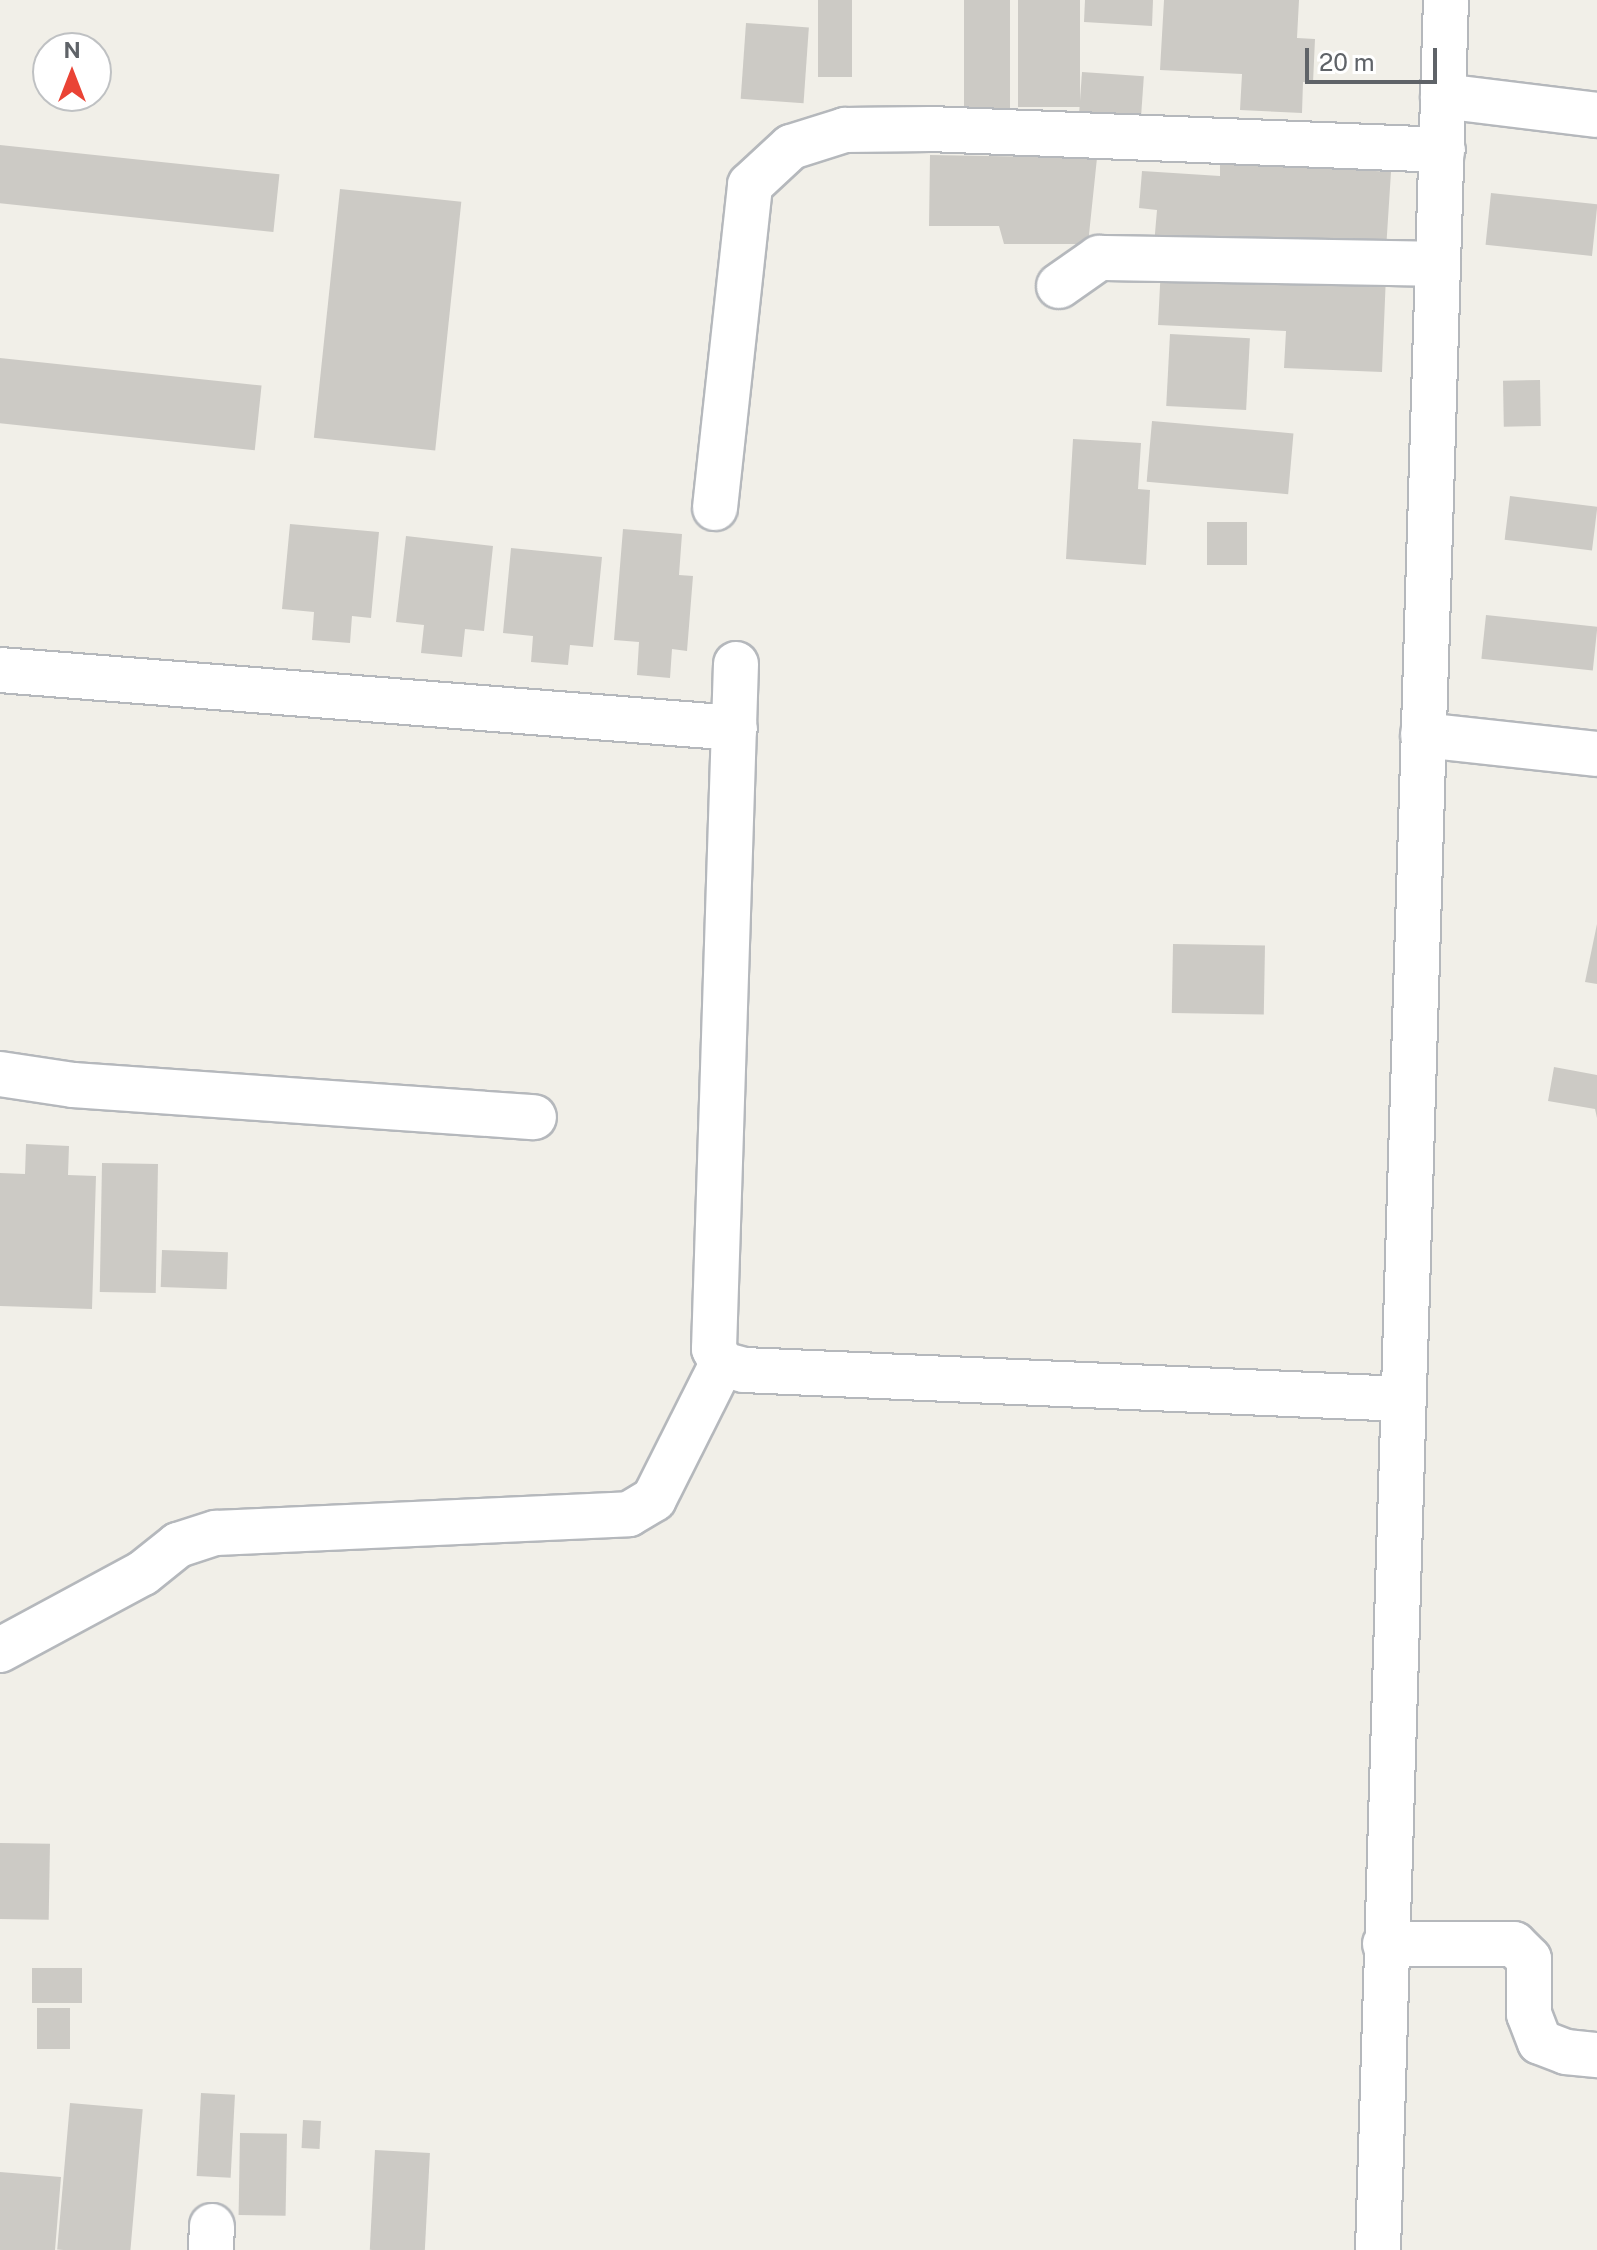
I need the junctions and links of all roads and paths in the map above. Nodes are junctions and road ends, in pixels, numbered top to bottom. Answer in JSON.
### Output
{"nodes":[{"id":1,"x":1446,"y":0,"type":"edge"},
{"id":2,"x":1443,"y":96,"type":"junction"},
{"id":3,"x":1597,"y":115,"type":"edge"},
{"id":4,"x":1443,"y":150,"type":"junction"},
{"id":5,"x":1438,"y":264,"type":"junction"},
{"id":6,"x":1059,"y":286,"type":"dead end"},
{"id":7,"x":715,"y":508,"type":"dead end"},
{"id":8,"x":736,"y":664,"type":"dead end"},
{"id":9,"x":0,"y":670,"type":"edge"},
{"id":10,"x":735,"y":728,"type":"junction"},
{"id":11,"x":1423,"y":735,"type":"junction"},
{"id":12,"x":1597,"y":754,"type":"edge"},
{"id":13,"x":0,"y":1074,"type":"edge"},
{"id":14,"x":534,"y":1117,"type":"dead end"},
{"id":15,"x":722,"y":1364,"type":"junction"},
{"id":16,"x":1403,"y":1399,"type":"junction"},
{"id":17,"x":0,"y":1650,"type":"edge"},
{"id":18,"x":1385,"y":1944,"type":"junction"},
{"id":19,"x":1597,"y":2055,"type":"edge"},
{"id":20,"x":1378,"y":2250,"type":"edge"}],
"edges":[{"from":1,"to":2,"type":"street"},
{"from":2,"to":3,"type":"street"},
{"from":2,"to":4,"type":"street"},
{"from":4,"to":5,"type":"street"},
{"from":4,"to":7,"type":"street"},
{"from":5,"to":6,"type":"street"},
{"from":5,"to":11,"type":"street"},
{"from":8,"to":10,"type":"street"},
{"from":9,"to":10,"type":"street"},
{"from":10,"to":15,"type":"street"},
{"from":11,"to":12,"type":"street"},
{"from":11,"to":16,"type":"street"},
{"from":13,"to":14,"type":"street"},
{"from":15,"to":16,"type":"street"},
{"from":15,"to":17,"type":"street"},
{"from":16,"to":18,"type":"street"},
{"from":18,"to":19,"type":"street"},
{"from":18,"to":20,"type":"street"}]}
